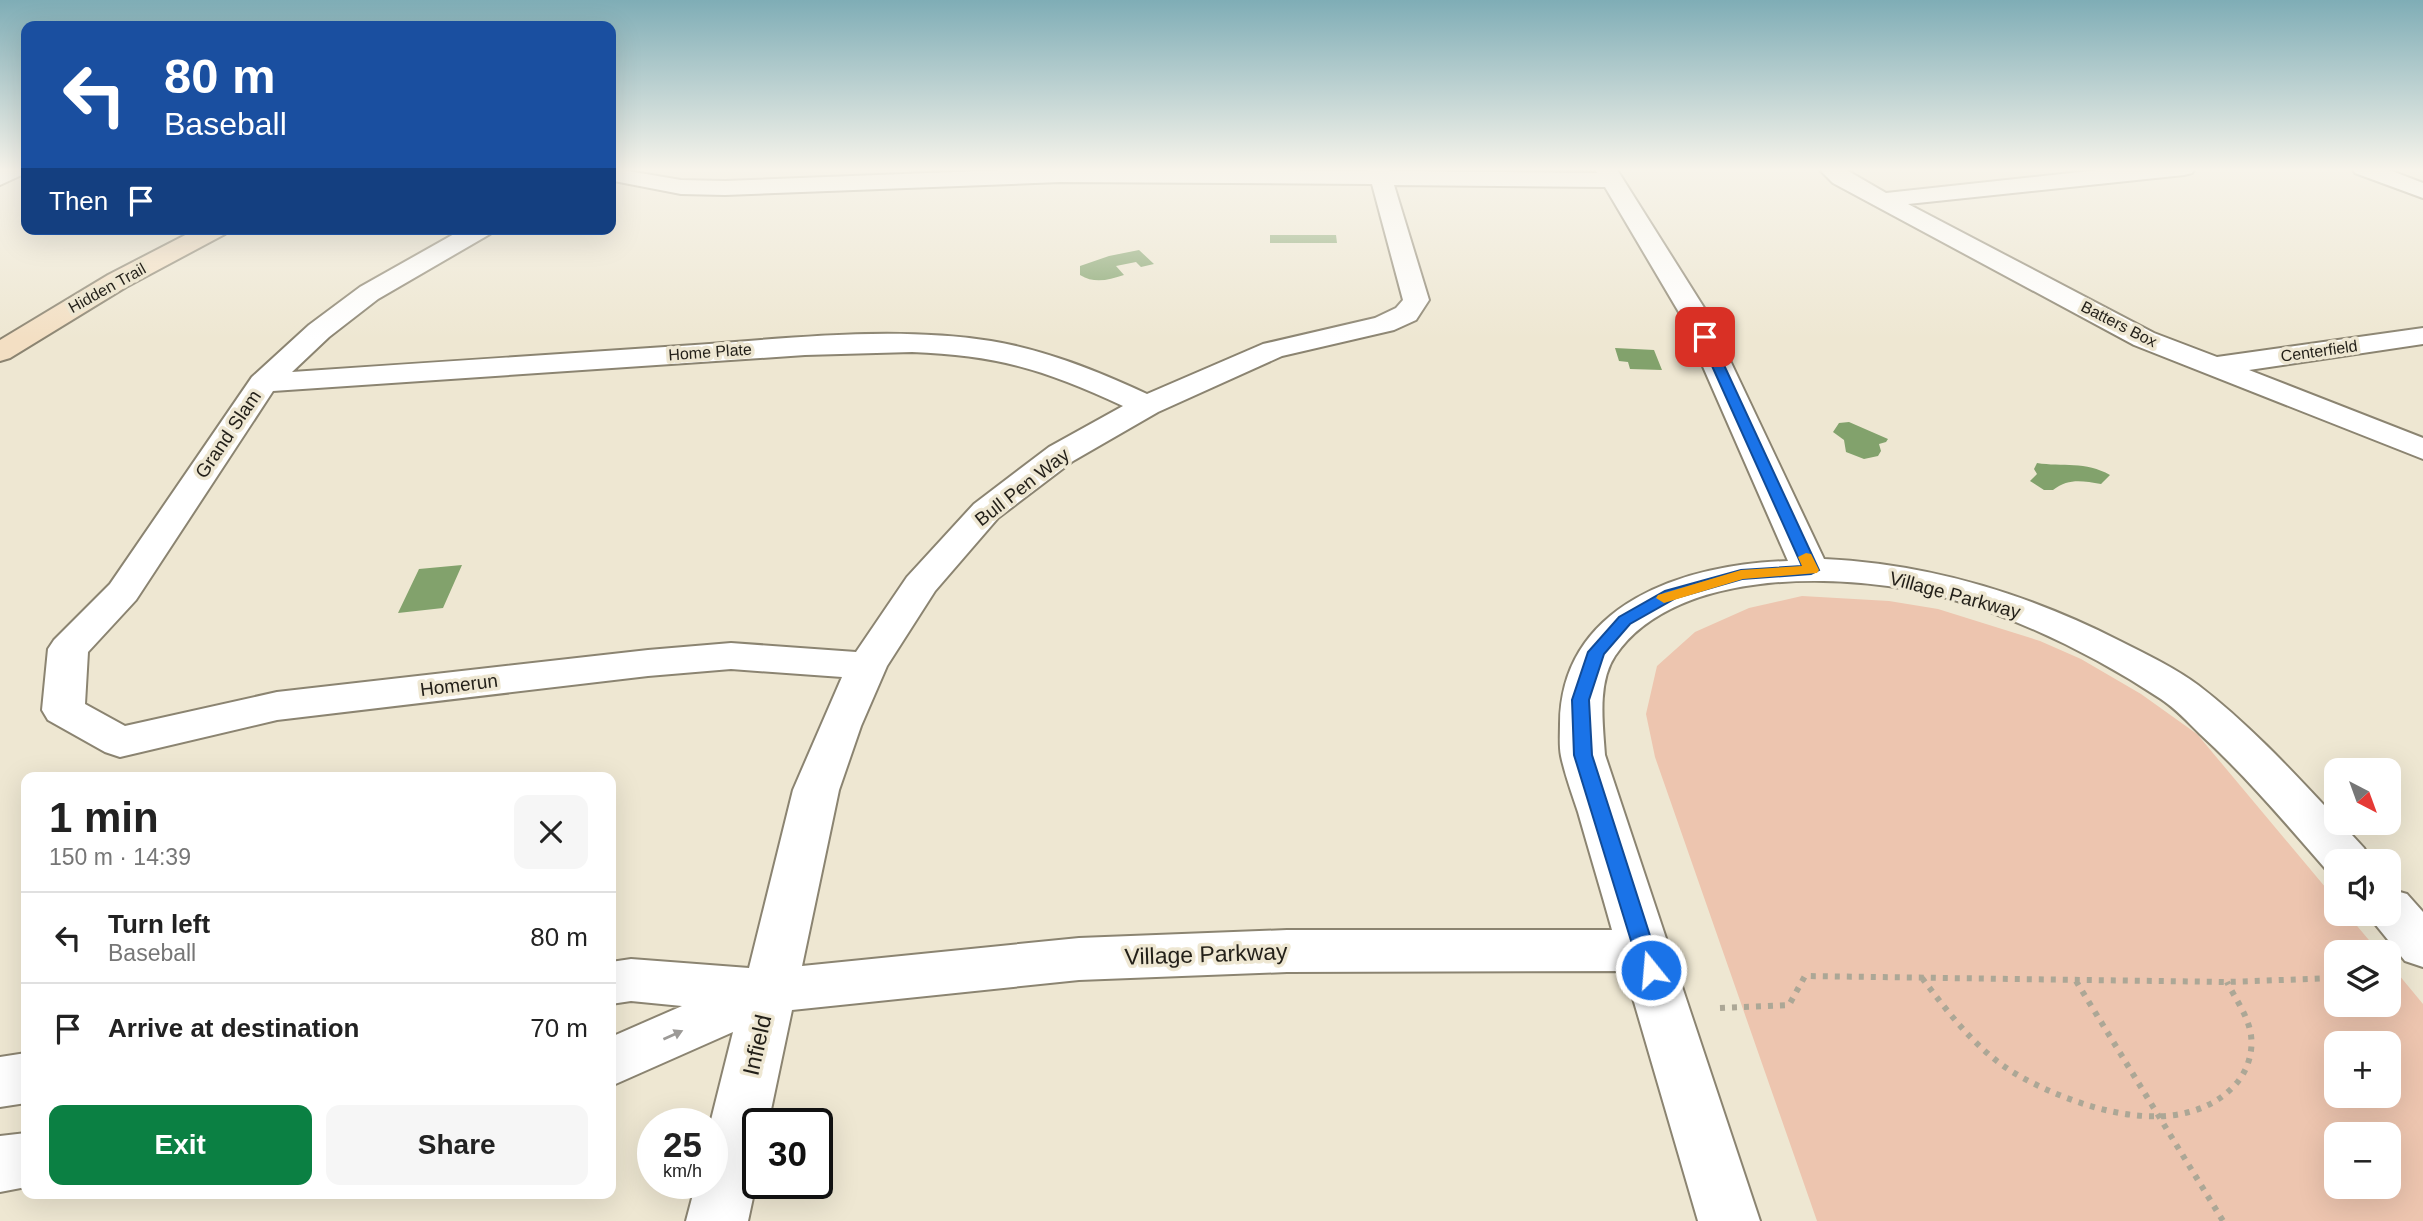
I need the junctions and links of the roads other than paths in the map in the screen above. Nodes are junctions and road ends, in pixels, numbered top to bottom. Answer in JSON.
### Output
{"nodes":[{"id":1,"x":1394,"y":225,"type":"edge"},
{"id":2,"x":1640,"y":225,"type":"edge"},
{"id":3,"x":1930,"y":225,"type":"edge"},
{"id":4,"x":172,"y":235,"type":"edge"},
{"id":5,"x":205,"y":235,"type":"edge"},
{"id":6,"x":470,"y":235,"type":"edge"},
{"id":7,"x":0,"y":326,"type":"edge"},
{"id":8,"x":2423,"y":336,"type":"edge"},
{"id":9,"x":0,"y":352,"type":"edge"},
{"id":10,"x":2214,"y":367,"type":"junction"},
{"id":11,"x":263,"y":383,"type":"junction"},
{"id":12,"x":1147,"y":405,"type":"junction"},
{"id":13,"x":2423,"y":449,"type":"edge"},
{"id":14,"x":1811,"y":570,"type":"junction"},
{"id":15,"x":867,"y":666,"type":"junction"},
{"id":16,"x":63,"y":710,"type":"joint"},
{"id":17,"x":2336,"y":849,"type":"edge"},
{"id":18,"x":2401,"y":922,"type":"edge"},
{"id":19,"x":2423,"y":947,"type":"edge"},
{"id":20,"x":1644,"y":950,"type":"junction"},
{"id":21,"x":616,"y":982,"type":"edge"},
{"id":22,"x":769,"y":991,"type":"junction"},
{"id":23,"x":616,"y":1060,"type":"edge"},
{"id":24,"x":21,"y":1079,"type":"edge"},
{"id":25,"x":0,"y":1082,"type":"edge"},
{"id":26,"x":21,"y":1161,"type":"edge"},
{"id":27,"x":0,"y":1164,"type":"edge"},
{"id":28,"x":717,"y":1221,"type":"edge"},
{"id":29,"x":1729,"y":1221,"type":"edge"}],
"edges":[{"from":1,"to":12,"type":"street","name":"Bull Pen Way"},
{"from":2,"to":14,"type":"street"},
{"from":3,"to":10,"type":"street","name":"Batters Box"},
{"from":4,"to":7,"type":"street","name":"Hidden Trail"},
{"from":5,"to":9,"type":"street","name":"Hidden Trail"},
{"from":6,"to":11,"type":"street","name":"Grand Slam"},
{"from":8,"to":10,"type":"street","name":"Centerfield"},
{"from":10,"to":13,"type":"street","name":"Batters Box"},
{"from":11,"to":12,"type":"street","name":"Home Plate"},
{"from":11,"to":16,"type":"street","name":"Grand Slam"},
{"from":12,"to":15,"type":"street","name":"Bull Pen Way"},
{"from":14,"to":17,"type":"street","name":"Village Parkway"},
{"from":14,"to":20,"type":"street","name":"Village Parkway"},
{"from":15,"to":16,"type":"street","name":"Homerun"},
{"from":15,"to":22,"type":"street","name":"Bull Pen Way"},
{"from":18,"to":19,"type":"street"},
{"from":20,"to":22,"type":"street","name":"Village Parkway"},
{"from":20,"to":29,"type":"street","name":"Village Parkway"},
{"from":21,"to":22,"type":"street","name":"Village Parkway"},
{"from":23,"to":22,"type":"street","name":"Village Parkway","one_way":true},
{"from":22,"to":28,"type":"street","name":"Infield"},
{"from":24,"to":25,"type":"street"},
{"from":26,"to":27,"type":"street"}]}
